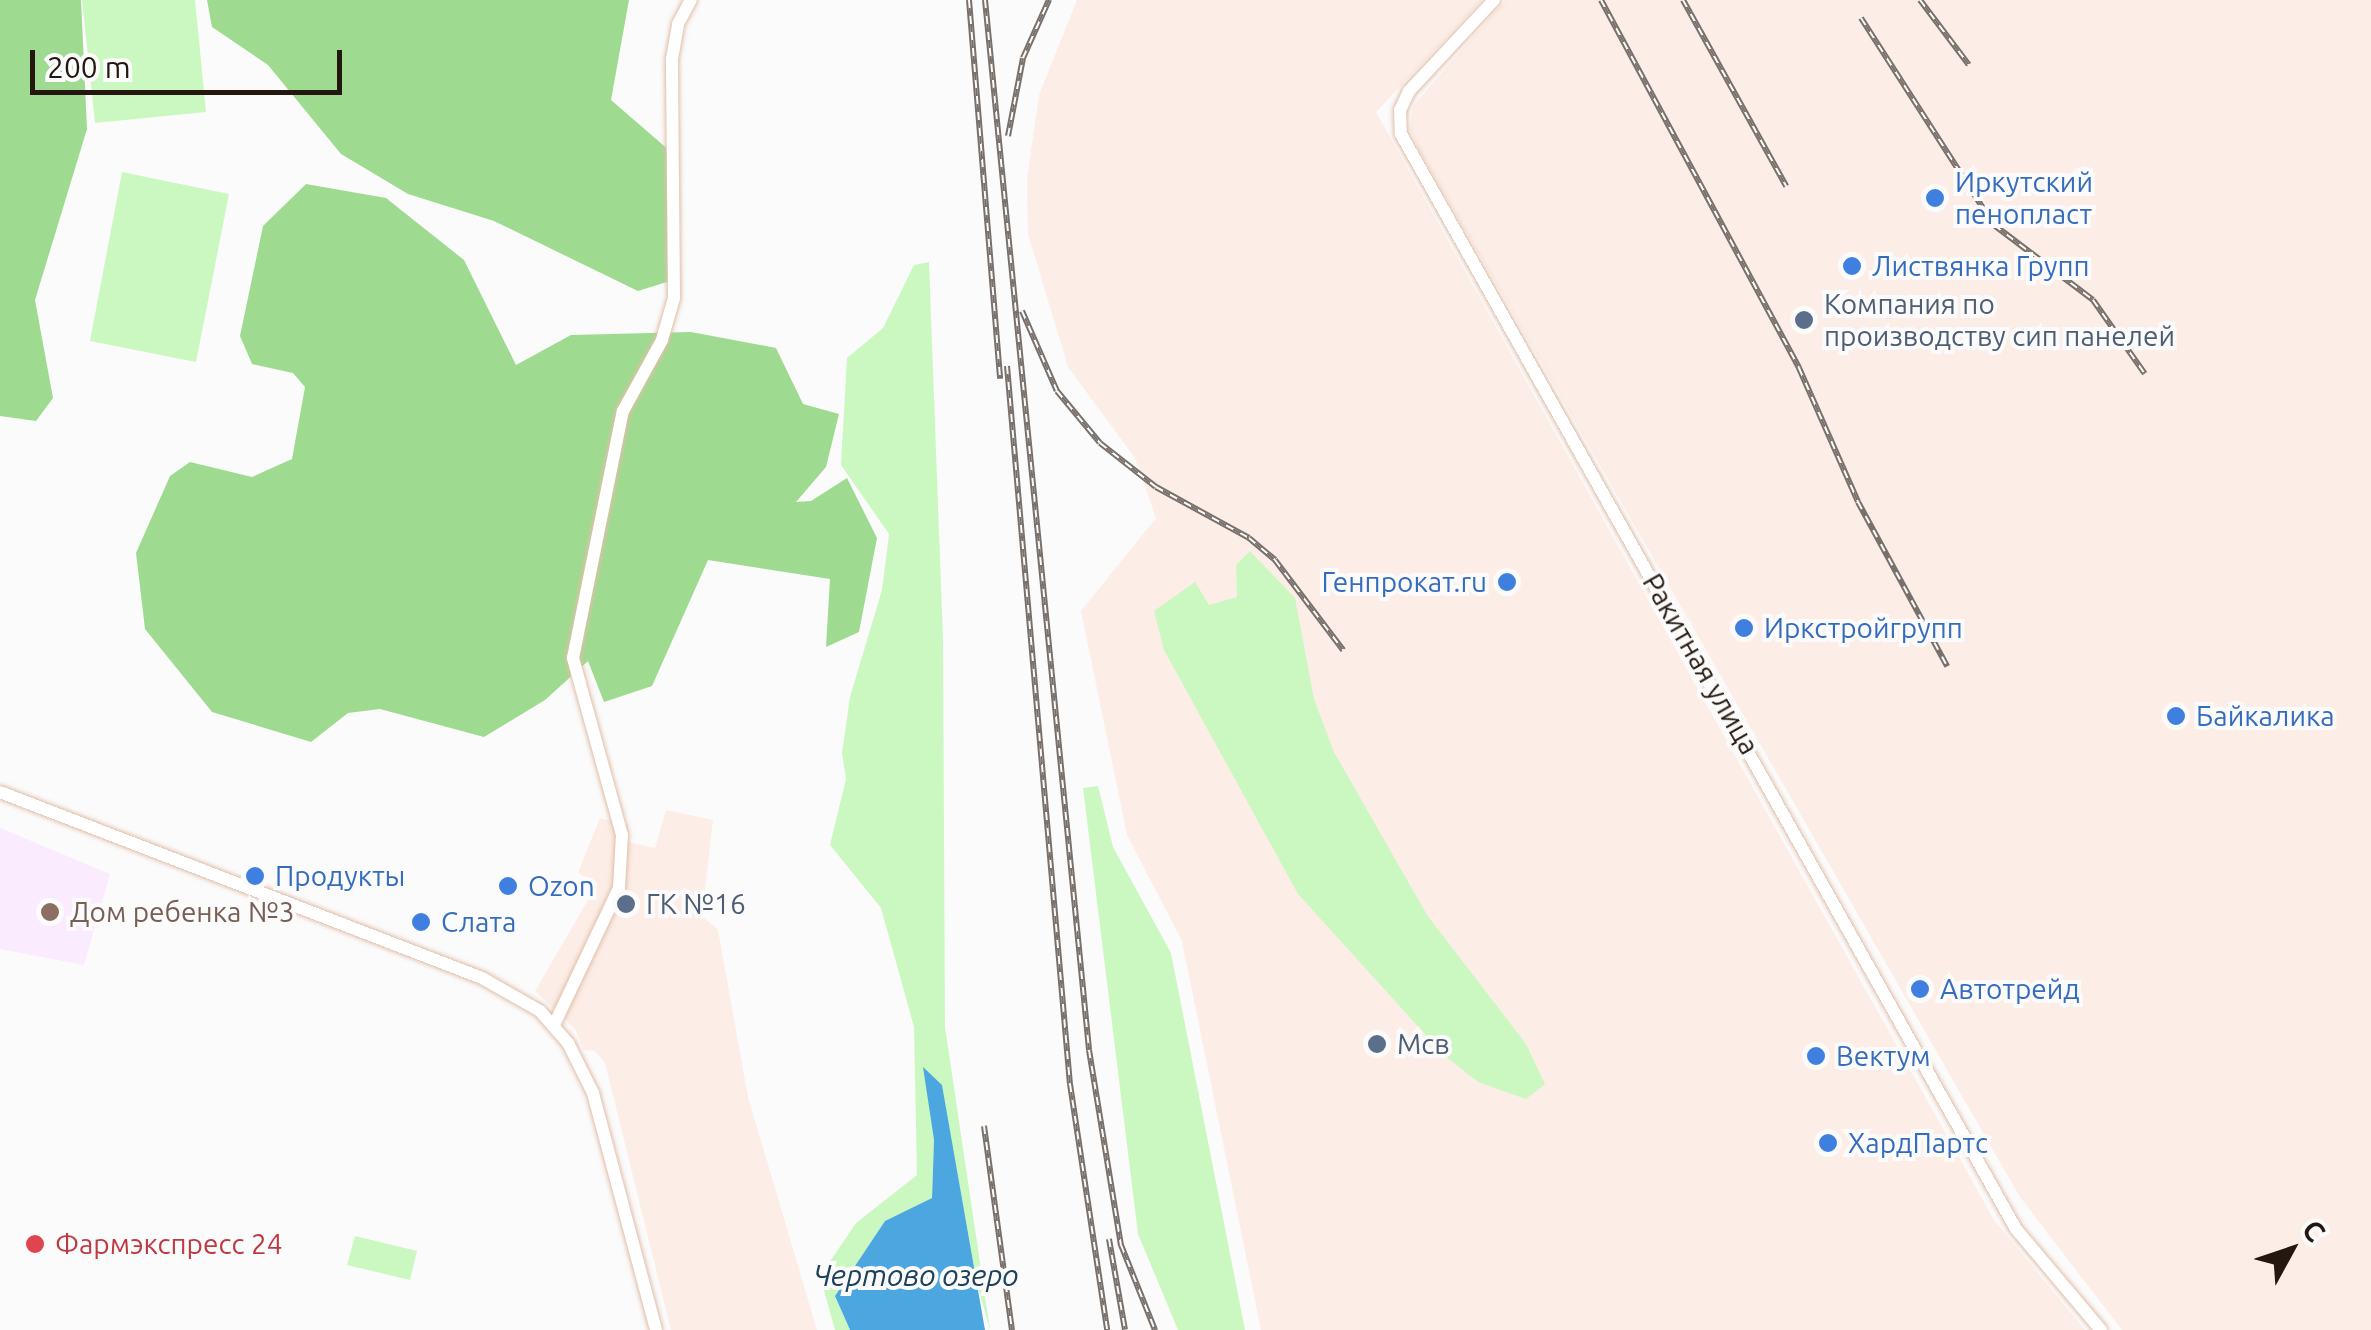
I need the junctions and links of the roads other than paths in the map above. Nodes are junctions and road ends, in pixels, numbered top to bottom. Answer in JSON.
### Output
{"nodes":[{"id":1,"x":692,"y":0,"type":"edge"},
{"id":2,"x":1494,"y":0,"type":"edge"},
{"id":3,"x":0,"y":792,"type":"edge"},
{"id":4,"x":554,"y":1025,"type":"junction"},
{"id":5,"x":656,"y":1330,"type":"edge"},
{"id":6,"x":2101,"y":1330,"type":"edge"}],
"edges":[{"from":1,"to":4,"type":"street"},
{"from":2,"to":6,"type":"street","name":"Ракитная улица"},
{"from":3,"to":4,"type":"street"},
{"from":4,"to":5,"type":"street"}]}
